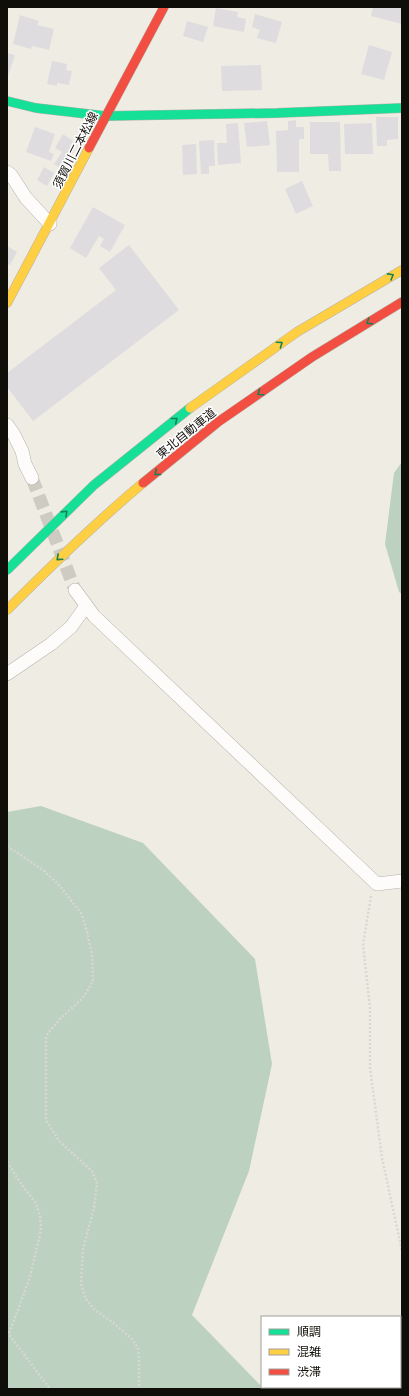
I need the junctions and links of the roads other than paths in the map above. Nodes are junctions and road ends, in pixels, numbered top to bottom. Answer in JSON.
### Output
{"nodes":[{"id":1,"x":164,"y":7,"type":"edge"},
{"id":2,"x":7,"y":101,"type":"edge"},
{"id":3,"x":402,"y":108,"type":"edge"},
{"id":4,"x":105,"y":116,"type":"junction"},
{"id":5,"x":7,"y":172,"type":"edge"},
{"id":6,"x":50,"y":224,"type":"junction"},
{"id":7,"x":402,"y":270,"type":"edge"},
{"id":8,"x":402,"y":302,"type":"edge"},
{"id":9,"x":7,"y":303,"type":"edge"},
{"id":10,"x":7,"y":425,"type":"edge"},
{"id":11,"x":32,"y":478,"type":"tunnel mouth"},
{"id":12,"x":7,"y":570,"type":"edge"},
{"id":13,"x":75,"y":590,"type":"tunnel mouth"},
{"id":14,"x":86,"y":606,"type":"junction"},
{"id":15,"x":7,"y":610,"type":"edge"},
{"id":16,"x":7,"y":674,"type":"edge"},
{"id":17,"x":402,"y":881,"type":"edge"}],
"edges":[{"from":1,"to":4,"type":"main road","name":"須賀川二本松線"},
{"from":2,"to":4,"type":"main road"},
{"from":3,"to":4,"type":"main road"},
{"from":4,"to":6,"type":"main road","name":"須賀川二本松線"},
{"from":5,"to":6,"type":"street"},
{"from":6,"to":9,"type":"main road","name":"須賀川二本松線"},
{"from":12,"to":7,"type":"main road","name":"東北自動車道","one_way":true},
{"from":8,"to":15,"type":"main road","name":"東北自動車道","one_way":true},
{"from":10,"to":11,"type":"street"},
{"from":13,"to":14,"type":"street"},
{"from":14,"to":16,"type":"street"},
{"from":14,"to":17,"type":"street"}]}
